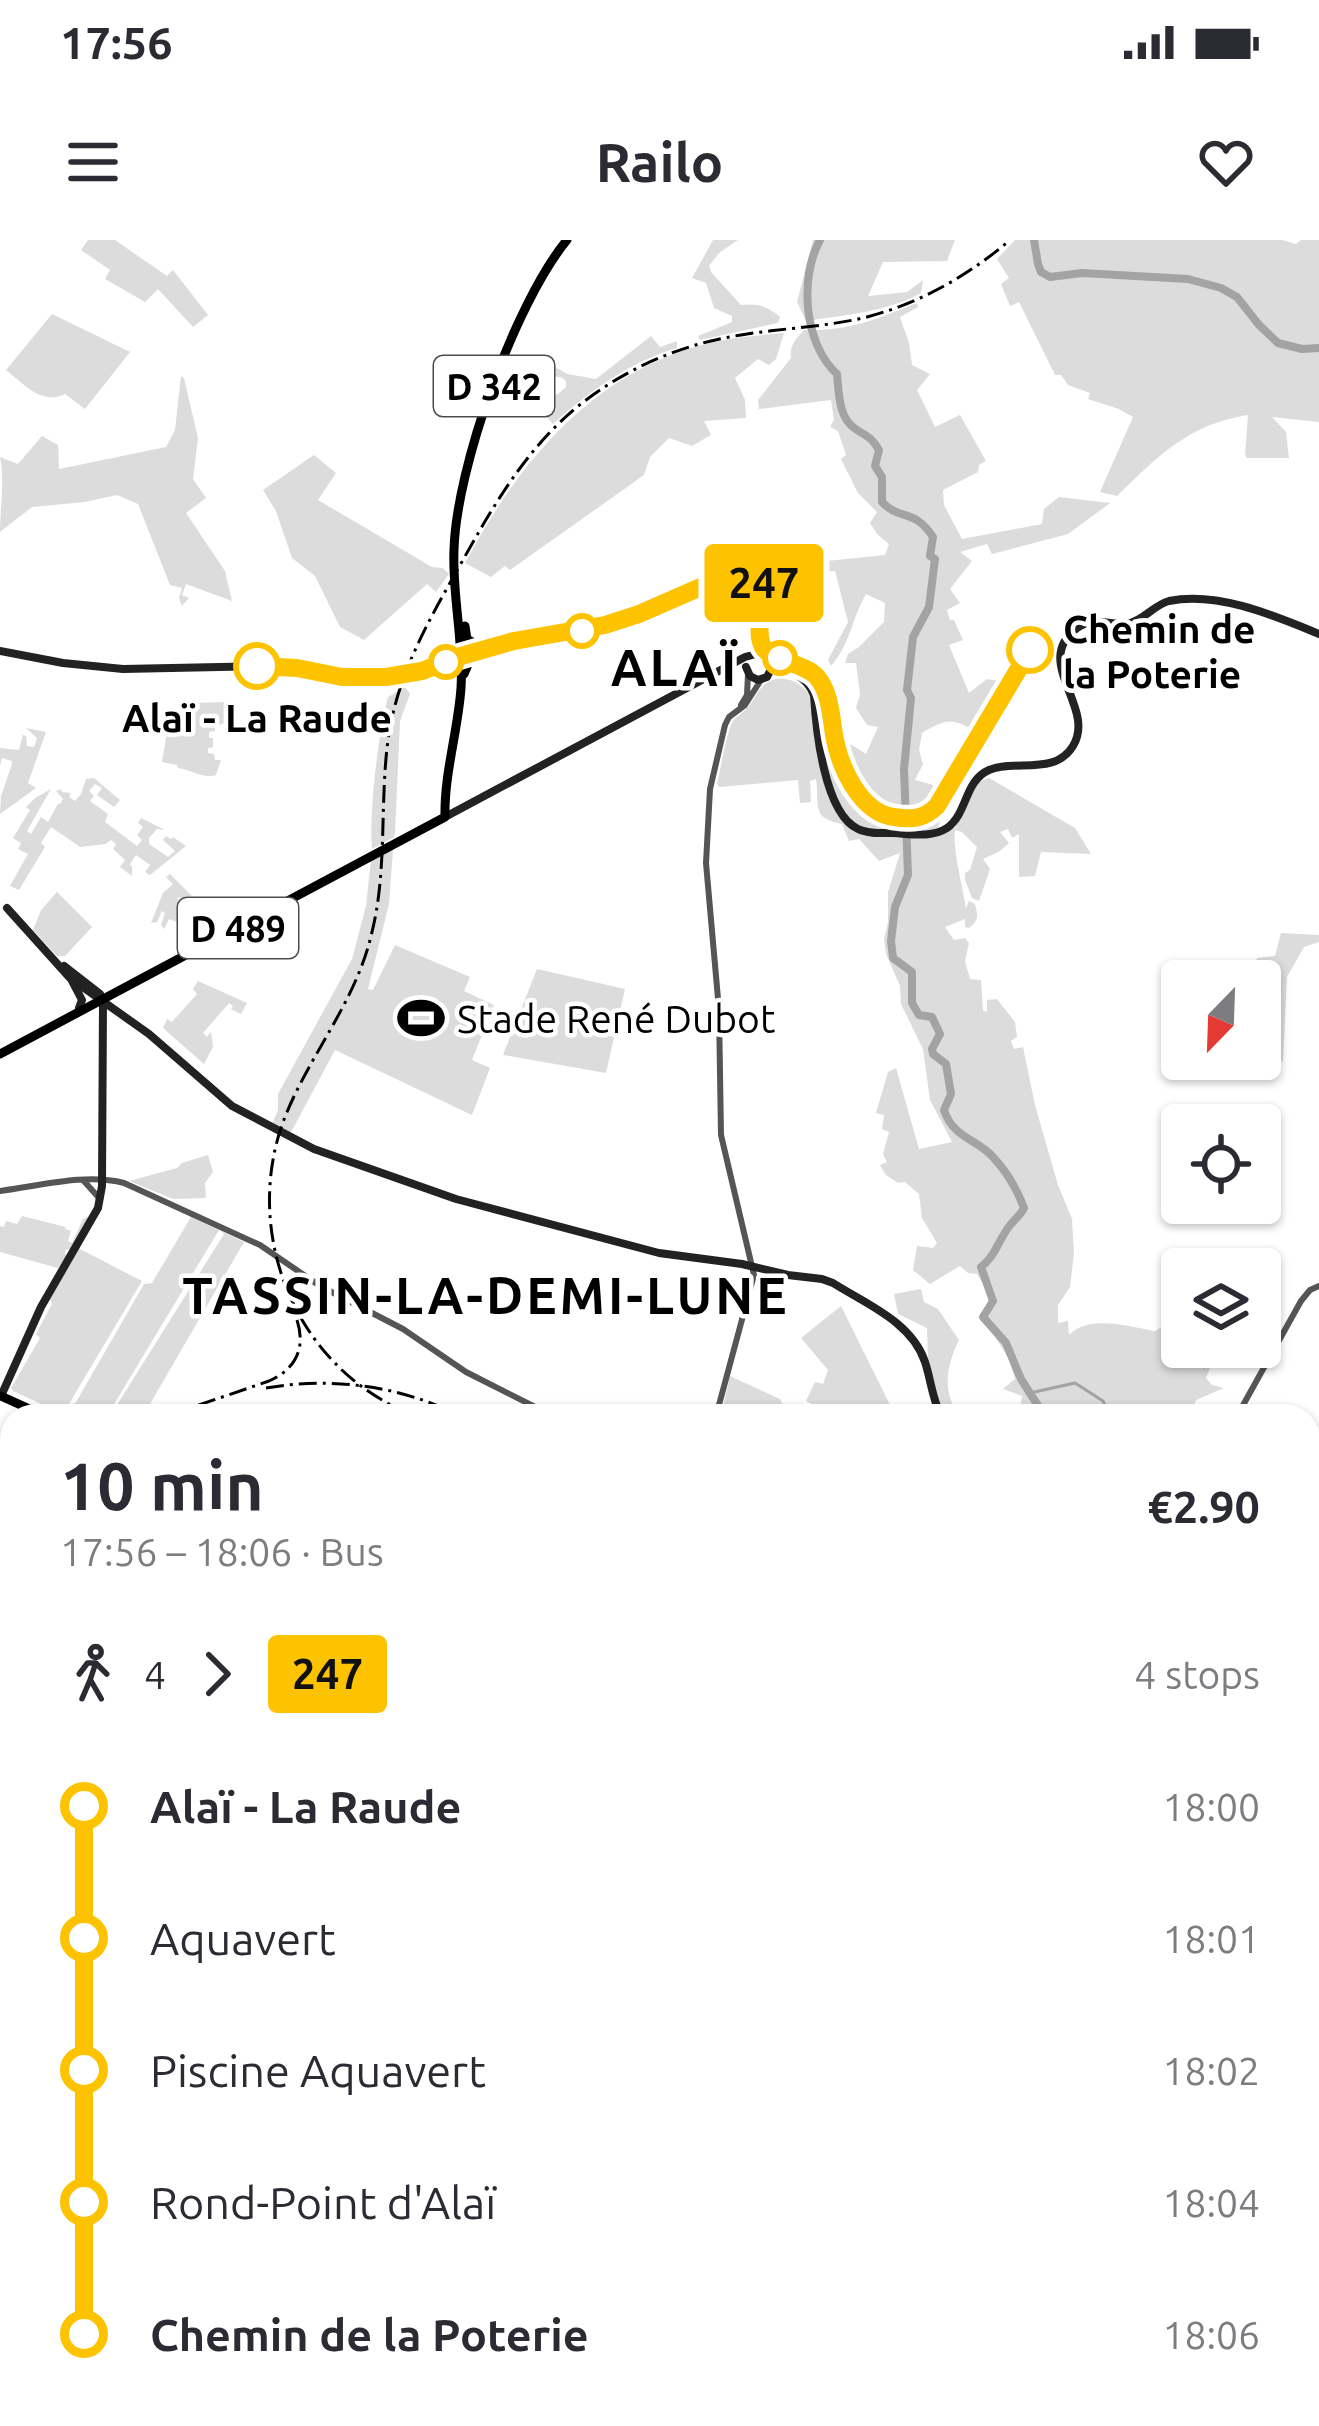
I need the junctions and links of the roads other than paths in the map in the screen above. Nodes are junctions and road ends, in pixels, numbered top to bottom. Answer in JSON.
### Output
{"nodes":[{"id":1,"x":567,"y":240,"type":"edge"},
{"id":2,"x":605,"y":625,"type":"junction"},
{"id":3,"x":759,"y":628,"type":"junction"},
{"id":4,"x":464,"y":633,"type":"junction"},
{"id":5,"x":1319,"y":634,"type":"edge"},
{"id":6,"x":534,"y":637,"type":"junction"},
{"id":7,"x":0,"y":651,"type":"edge"},
{"id":8,"x":752,"y":655,"type":"junction"},
{"id":9,"x":765,"y":655,"type":"junction"},
{"id":10,"x":466,"y":657,"type":"junction"},
{"id":11,"x":731,"y":665,"type":"junction"},
{"id":12,"x":747,"y":671,"type":"junction"},
{"id":13,"x":767,"y":674,"type":"junction"},
{"id":14,"x":736,"y":711,"type":"junction"},
{"id":15,"x":445,"y":817,"type":"junction"},
{"id":16,"x":4,"y":905,"type":"edge"},
{"id":17,"x":70,"y":978,"type":"junction"},
{"id":18,"x":103,"y":1001,"type":"junction"},
{"id":19,"x":79,"y":1008,"type":"junction"},
{"id":20,"x":0,"y":1052,"type":"edge"},
{"id":21,"x":101,"y":1179,"type":"junction"},
{"id":22,"x":83,"y":1180,"type":"junction"},
{"id":23,"x":0,"y":1191,"type":"edge"},
{"id":24,"x":100,"y":1199,"type":"junction"},
{"id":25,"x":752,"y":1268,"type":"junction"},
{"id":26,"x":1319,"y":1286,"type":"edge"},
{"id":27,"x":0,"y":1396,"type":"edge"},
{"id":28,"x":530,"y":1404,"type":"edge"},
{"id":29,"x":719,"y":1404,"type":"edge"},
{"id":30,"x":936,"y":1404,"type":"edge"},
{"id":31,"x":1244,"y":1404,"type":"edge"}],
"edges":[{"from":1,"to":4,"type":"main road","number":"D 342"},
{"from":2,"to":3,"type":"main road"},
{"from":2,"to":6,"type":"main road"},
{"from":2,"to":10,"type":"main road"},
{"from":3,"to":8,"type":"main road"},
{"from":3,"to":9,"type":"main road"},
{"from":4,"to":6,"type":"main road"},
{"from":4,"to":10,"type":"main road","number":"D 342"},
{"from":5,"to":13,"type":"main road"},
{"from":6,"to":10,"type":"main road"},
{"from":7,"to":10,"type":"main road"},
{"from":8,"to":9,"type":"main road"},
{"from":8,"to":11,"type":"main road","number":"D 489"},
{"from":8,"to":12,"type":"main road"},
{"from":9,"to":13,"type":"main road"},
{"from":10,"to":15,"type":"main road","number":"D 342"},
{"from":11,"to":12,"type":"main road"},
{"from":11,"to":15,"type":"main road","number":"D 489"},
{"from":12,"to":13,"type":"main road"},
{"from":12,"to":14,"type":"street"},
{"from":13,"to":14,"type":"street"},
{"from":14,"to":25,"type":"street"},
{"from":15,"to":18,"type":"main road","number":"D 489"},
{"from":16,"to":17,"type":"main road"},
{"from":16,"to":18,"type":"main road"},
{"from":17,"to":18,"type":"main road"},
{"from":17,"to":19,"type":"main road"},
{"from":18,"to":19,"type":"main road"},
{"from":18,"to":20,"type":"main road"},
{"from":18,"to":21,"type":"main road"},
{"from":18,"to":25,"type":"main road"},
{"from":19,"to":20,"type":"main road"},
{"from":21,"to":22,"type":"street"},
{"from":21,"to":24,"type":"main road"},
{"from":21,"to":28,"type":"street"},
{"from":22,"to":23,"type":"street"},
{"from":22,"to":24,"type":"street"},
{"from":24,"to":27,"type":"main road"},
{"from":25,"to":29,"type":"street"},
{"from":25,"to":30,"type":"main road"},
{"from":26,"to":31,"type":"street"}]}
